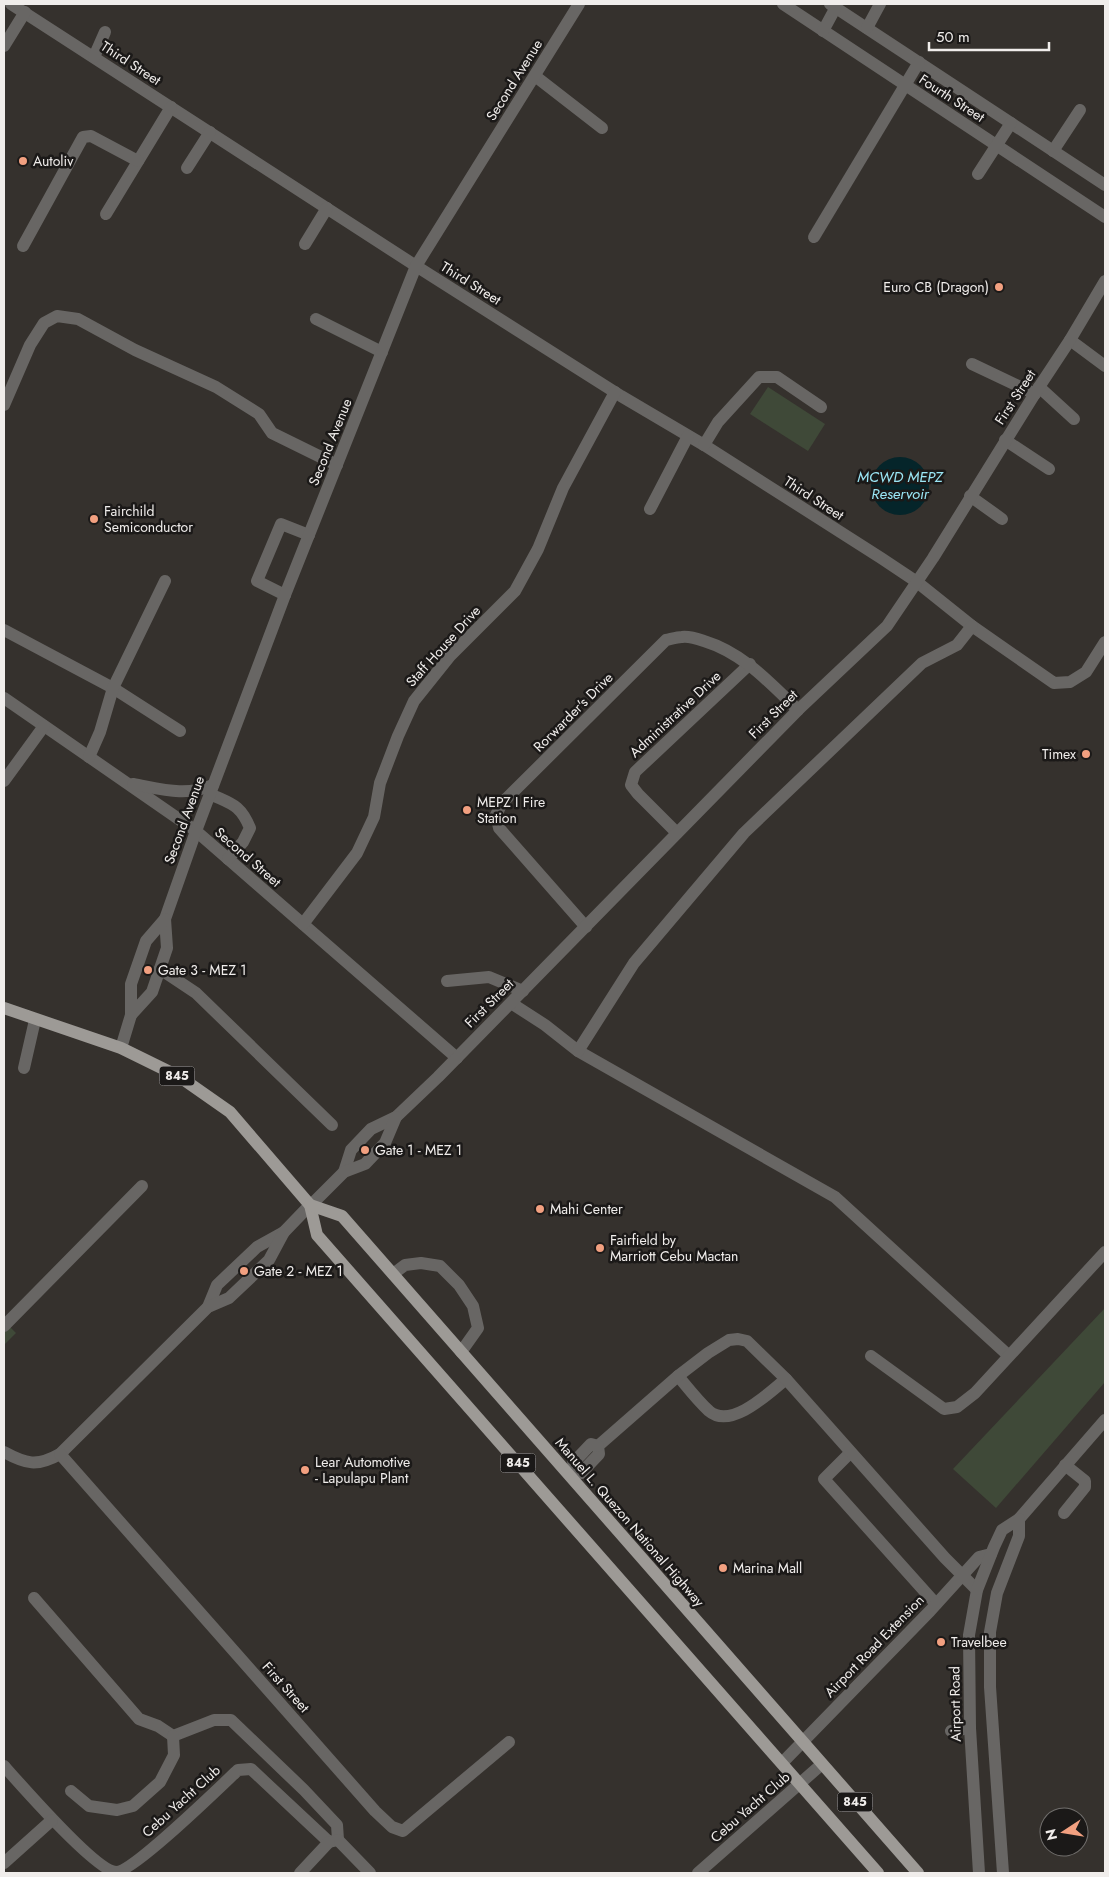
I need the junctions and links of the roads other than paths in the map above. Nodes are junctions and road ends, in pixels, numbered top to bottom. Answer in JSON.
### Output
{"nodes":[{"id":1,"x":12,"y":4,"type":"edge"},
{"id":2,"x":579,"y":4,"type":"edge"},
{"id":3,"x":783,"y":4,"type":"edge"},
{"id":4,"x":880,"y":4,"type":"edge"},
{"id":5,"x":833,"y":6,"type":"edge"},
{"id":6,"x":25,"y":12,"type":"junction"},
{"id":7,"x":867,"y":28,"type":"junction"},
{"id":8,"x":823,"y":30,"type":"junction"},
{"id":9,"x":105,"y":32,"type":"dead end"},
{"id":10,"x":4,"y":46,"type":"edge"},
{"id":11,"x":94,"y":57,"type":"junction"},
{"id":12,"x":919,"y":62,"type":"junction"},
{"id":13,"x":535,"y":76,"type":"junction"},
{"id":14,"x":905,"y":85,"type":"junction"},
{"id":15,"x":171,"y":107,"type":"junction"},
{"id":16,"x":1080,"y":110,"type":"dead end"},
{"id":17,"x":1011,"y":123,"type":"junction"},
{"id":18,"x":602,"y":128,"type":"dead end"},
{"id":19,"x":210,"y":132,"type":"junction"},
{"id":20,"x":997,"y":145,"type":"junction"},
{"id":21,"x":1053,"y":150,"type":"junction"},
{"id":22,"x":138,"y":160,"type":"junction"},
{"id":23,"x":187,"y":168,"type":"dead end"},
{"id":24,"x":978,"y":174,"type":"dead end"},
{"id":25,"x":1105,"y":185,"type":"edge"},
{"id":26,"x":327,"y":208,"type":"junction"},
{"id":27,"x":1104,"y":213,"type":"edge"},
{"id":28,"x":106,"y":214,"type":"dead end"},
{"id":29,"x":814,"y":237,"type":"dead end"},
{"id":30,"x":306,"y":244,"type":"dead end"},
{"id":31,"x":23,"y":246,"type":"dead end"},
{"id":32,"x":416,"y":266,"type":"junction"},
{"id":33,"x":1105,"y":281,"type":"edge"},
{"id":34,"x":316,"y":318,"type":"dead end"},
{"id":35,"x":1070,"y":340,"type":"junction"},
{"id":36,"x":382,"y":352,"type":"junction"},
{"id":37,"x":972,"y":364,"type":"dead end"},
{"id":38,"x":1105,"y":366,"type":"edge"},
{"id":39,"x":1037,"y":391,"type":"junction"},
{"id":40,"x":615,"y":392,"type":"junction"},
{"id":41,"x":4,"y":404,"type":"edge"},
{"id":42,"x":821,"y":407,"type":"dead end"},
{"id":43,"x":1074,"y":419,"type":"dead end"},
{"id":44,"x":688,"y":436,"type":"junction"},
{"id":45,"x":1005,"y":440,"type":"junction"},
{"id":46,"x":704,"y":445,"type":"junction"},
{"id":47,"x":337,"y":464,"type":"junction"},
{"id":48,"x":1049,"y":469,"type":"dead end"},
{"id":49,"x":970,"y":496,"type":"junction"},
{"id":50,"x":650,"y":509,"type":"dead end"},
{"id":51,"x":1002,"y":519,"type":"dead end"},
{"id":52,"x":308,"y":535,"type":"junction"},
{"id":53,"x":165,"y":580,"type":"dead end"},
{"id":54,"x":917,"y":582,"type":"junction"},
{"id":55,"x":285,"y":595,"type":"junction"},
{"id":56,"x":972,"y":626,"type":"junction"},
{"id":57,"x":4,"y":630,"type":"edge"},
{"id":58,"x":1105,"y":642,"type":"edge"},
{"id":59,"x":750,"y":664,"type":"junction"},
{"id":60,"x":113,"y":688,"type":"junction"},
{"id":61,"x":4,"y":698,"type":"edge"},
{"id":62,"x":798,"y":710,"type":"junction"},
{"id":63,"x":44,"y":726,"type":"junction"},
{"id":64,"x":180,"y":731,"type":"dead end"},
{"id":65,"x":90,"y":757,"type":"junction"},
{"id":66,"x":8,"y":765,"type":"edge"},
{"id":67,"x":4,"y":781,"type":"edge"},
{"id":68,"x":128,"y":783,"type":"junction"},
{"id":69,"x":211,"y":789,"type":"junction"},
{"id":70,"x":196,"y":831,"type":"junction"},
{"id":71,"x":677,"y":833,"type":"junction"},
{"id":72,"x":228,"y":859,"type":"junction"},
{"id":73,"x":165,"y":919,"type":"junction"},
{"id":74,"x":303,"y":924,"type":"junction"},
{"id":75,"x":586,"y":926,"type":"junction"},
{"id":76,"x":160,"y":969,"type":"junction"},
{"id":77,"x":447,"y":982,"type":"dead end"},
{"id":78,"x":523,"y":991,"type":"junction"},
{"id":79,"x":511,"y":1002,"type":"junction"},
{"id":80,"x":4,"y":1008,"type":"edge"},
{"id":81,"x":131,"y":1015,"type":"junction"},
{"id":82,"x":35,"y":1020,"type":"junction"},
{"id":83,"x":121,"y":1048,"type":"junction"},
{"id":84,"x":578,"y":1051,"type":"junction"},
{"id":85,"x":457,"y":1058,"type":"junction"},
{"id":86,"x":24,"y":1068,"type":"dead end"},
{"id":87,"x":396,"y":1117,"type":"junction"},
{"id":88,"x":332,"y":1125,"type":"dead end"},
{"id":89,"x":344,"y":1172,"type":"junction"},
{"id":90,"x":142,"y":1186,"type":"dead end"},
{"id":91,"x":310,"y":1205,"type":"junction"},
{"id":92,"x":284,"y":1232,"type":"junction"},
{"id":93,"x":1105,"y":1252,"type":"edge"},
{"id":94,"x":393,"y":1274,"type":"junction"},
{"id":95,"x":208,"y":1307,"type":"junction"},
{"id":96,"x":4,"y":1326,"type":"edge"},
{"id":97,"x":461,"y":1352,"type":"junction"},
{"id":98,"x":1008,"y":1355,"type":"junction"},
{"id":99,"x":871,"y":1356,"type":"dead end"},
{"id":100,"x":678,"y":1376,"type":"junction"},
{"id":101,"x":786,"y":1379,"type":"junction"},
{"id":102,"x":1105,"y":1420,"type":"edge"},
{"id":103,"x":4,"y":1452,"type":"edge"},
{"id":104,"x":850,"y":1453,"type":"junction"},
{"id":105,"x":60,"y":1454,"type":"junction"},
{"id":106,"x":1065,"y":1465,"type":"junction"},
{"id":107,"x":573,"y":1472,"type":"junction"},
{"id":108,"x":1064,"y":1513,"type":"dead end"},
{"id":109,"x":1019,"y":1519,"type":"junction"},
{"id":110,"x":991,"y":1554,"type":"junction"},
{"id":111,"x":962,"y":1575,"type":"junction"},
{"id":112,"x":977,"y":1590,"type":"junction"},
{"id":113,"x":34,"y":1598,"type":"dead end"},
{"id":114,"x":936,"y":1604,"type":"junction"},
{"id":115,"x":970,"y":1728,"type":"junction"},
{"id":116,"x":951,"y":1731,"type":"dead end"},
{"id":117,"x":173,"y":1736,"type":"junction"},
{"id":118,"x":509,"y":1742,"type":"dead end"},
{"id":119,"x":802,"y":1742,"type":"junction"},
{"id":120,"x":782,"y":1763,"type":"junction"},
{"id":121,"x":822,"y":1764,"type":"junction"},
{"id":122,"x":4,"y":1766,"type":"edge"},
{"id":123,"x":800,"y":1783,"type":"junction"},
{"id":124,"x":71,"y":1791,"type":"dead end"},
{"id":125,"x":52,"y":1820,"type":"junction"},
{"id":126,"x":333,"y":1841,"type":"junction"},
{"id":127,"x":4,"y":1863,"type":"edge"},
{"id":128,"x":300,"y":1873,"type":"edge"},
{"id":129,"x":370,"y":1873,"type":"edge"},
{"id":130,"x":698,"y":1873,"type":"edge"},
{"id":131,"x":878,"y":1873,"type":"edge"},
{"id":132,"x":918,"y":1873,"type":"edge"},
{"id":133,"x":979,"y":1873,"type":"edge"},
{"id":134,"x":1002,"y":1873,"type":"edge"}],
"edges":[{"from":1,"to":6,"type":"street","name":"Third Street"},
{"from":2,"to":13,"type":"street","name":"Second Avenue"},
{"from":3,"to":8,"type":"street","name":"Fourth Street"},
{"from":4,"to":7,"type":"street"},
{"from":5,"to":7,"type":"street","name":"Fourth Street"},
{"from":5,"to":8,"type":"street"},
{"from":6,"to":10,"type":"street"},
{"from":6,"to":11,"type":"street","name":"Third Street"},
{"from":7,"to":12,"type":"street","name":"Fourth Street"},
{"from":8,"to":14,"type":"street","name":"Fourth Street"},
{"from":9,"to":11,"type":"street"},
{"from":11,"to":15,"type":"street","name":"Third Street"},
{"from":12,"to":14,"type":"street"},
{"from":12,"to":17,"type":"street","name":"Fourth Street"},
{"from":13,"to":18,"type":"street"},
{"from":13,"to":32,"type":"street","name":"Second Avenue"},
{"from":14,"to":20,"type":"street","name":"Fourth Street"},
{"from":14,"to":29,"type":"street"},
{"from":15,"to":19,"type":"street","name":"Third Street"},
{"from":15,"to":22,"type":"street"},
{"from":16,"to":21,"type":"street"},
{"from":17,"to":20,"type":"street"},
{"from":17,"to":21,"type":"street","name":"Fourth Street"},
{"from":19,"to":23,"type":"street"},
{"from":19,"to":26,"type":"street","name":"Third Street"},
{"from":20,"to":24,"type":"street"},
{"from":20,"to":27,"type":"street","name":"Fourth Street"},
{"from":21,"to":25,"type":"street","name":"Fourth Street"},
{"from":22,"to":28,"type":"street"},
{"from":22,"to":31,"type":"street"},
{"from":26,"to":30,"type":"street"},
{"from":26,"to":32,"type":"street","name":"Third Street"},
{"from":32,"to":36,"type":"street","name":"Second Avenue"},
{"from":32,"to":40,"type":"street","name":"Third Street"},
{"from":33,"to":35,"type":"street","name":"First Street"},
{"from":34,"to":36,"type":"street"},
{"from":35,"to":38,"type":"street"},
{"from":35,"to":39,"type":"street","name":"First Street"},
{"from":36,"to":47,"type":"street","name":"Second Avenue"},
{"from":37,"to":39,"type":"street"},
{"from":39,"to":43,"type":"street"},
{"from":39,"to":45,"type":"street","name":"First Street"},
{"from":40,"to":44,"type":"street","name":"Third Street"},
{"from":40,"to":74,"type":"street","name":"Staff House Drive"},
{"from":41,"to":47,"type":"street"},
{"from":42,"to":46,"type":"street"},
{"from":44,"to":46,"type":"street","name":"Third Street"},
{"from":44,"to":50,"type":"street"},
{"from":45,"to":48,"type":"street"},
{"from":45,"to":49,"type":"street","name":"First Street"},
{"from":46,"to":54,"type":"street","name":"Third Street"},
{"from":47,"to":52,"type":"street","name":"Second Avenue"},
{"from":49,"to":51,"type":"street"},
{"from":49,"to":54,"type":"street","name":"First Street"},
{"from":52,"to":55,"type":"street","name":"Second Avenue"},
{"from":52,"to":55,"type":"street"},
{"from":53,"to":60,"type":"street"},
{"from":54,"to":56,"type":"street","name":"Third Street"},
{"from":54,"to":62,"type":"street","name":"First Street"},
{"from":55,"to":69,"type":"street","name":"Second Avenue"},
{"from":56,"to":58,"type":"street","name":"Third Street"},
{"from":56,"to":84,"type":"street"},
{"from":57,"to":60,"type":"street"},
{"from":59,"to":62,"type":"street","name":"Rorwarder's Drive"},
{"from":59,"to":71,"type":"street","name":"Administrative Drive"},
{"from":59,"to":75,"type":"street","name":"Rorwarder's Drive"},
{"from":60,"to":64,"type":"street"},
{"from":60,"to":65,"type":"street"},
{"from":61,"to":63,"type":"street","name":"Second Street"},
{"from":62,"to":71,"type":"street","name":"First Street"},
{"from":63,"to":65,"type":"street","name":"Second Street"},
{"from":63,"to":66,"type":"street"},
{"from":65,"to":68,"type":"street","name":"Second Street"},
{"from":66,"to":67,"type":"street"},
{"from":68,"to":69,"type":"street"},
{"from":68,"to":70,"type":"street","name":"Second Street"},
{"from":69,"to":70,"type":"street","name":"Second Avenue"},
{"from":69,"to":72,"type":"street"},
{"from":70,"to":72,"type":"street","name":"Second Street"},
{"from":70,"to":73,"type":"street","name":"Second Avenue"},
{"from":71,"to":75,"type":"street","name":"First Street"},
{"from":72,"to":74,"type":"street","name":"Second Street"},
{"from":73,"to":76,"type":"street","name":"Second Avenue"},
{"from":73,"to":81,"type":"street","name":"Second Avenue"},
{"from":74,"to":85,"type":"street","name":"Second Street"},
{"from":75,"to":78,"type":"street","name":"First Street"},
{"from":76,"to":81,"type":"street","name":"Second Avenue"},
{"from":76,"to":88,"type":"street"},
{"from":77,"to":78,"type":"street"},
{"from":78,"to":79,"type":"street","name":"First Street"},
{"from":79,"to":84,"type":"street"},
{"from":79,"to":85,"type":"street","name":"First Street"},
{"from":80,"to":82,"type":"main road","name":"Manuel L. Quezon National Highway","number":"845"},
{"from":81,"to":83,"type":"street","name":"Second Avenue"},
{"from":82,"to":83,"type":"main road","name":"Manuel L. Quezon National Highway","number":"845"},
{"from":82,"to":86,"type":"street"},
{"from":83,"to":91,"type":"main road","name":"Manuel L. Quezon National Highway","number":"845"},
{"from":84,"to":98,"type":"street"},
{"from":85,"to":87,"type":"street","name":"First Street"},
{"from":87,"to":89,"type":"street","name":"First Street"},
{"from":87,"to":89,"type":"street","name":"First Street"},
{"from":89,"to":91,"type":"street","name":"First Street"},
{"from":90,"to":96,"type":"street"},
{"from":91,"to":92,"type":"street","name":"First Street"},
{"from":91,"to":94,"type":"main road","name":"Manuel L. Quezon National Highway","number":"845"},
{"from":91,"to":120,"type":"main road","name":"Manuel L. Quezon National Highway","number":"845"},
{"from":92,"to":95,"type":"street","name":"First Street"},
{"from":92,"to":95,"type":"street","name":"First Street"},
{"from":93,"to":98,"type":"street"},
{"from":94,"to":97,"type":"main road","name":"Manuel L. Quezon National Highway","number":"845"},
{"from":94,"to":97,"type":"street"},
{"from":95,"to":105,"type":"street","name":"First Street"},
{"from":97,"to":107,"type":"main road","name":"Manuel L. Quezon National Highway","number":"845"},
{"from":98,"to":99,"type":"street"},
{"from":100,"to":101,"type":"street"},
{"from":100,"to":101,"type":"street"},
{"from":100,"to":107,"type":"street"},
{"from":101,"to":104,"type":"street"},
{"from":102,"to":106,"type":"street","name":"Airport Road"},
{"from":103,"to":105,"type":"street","name":"First Street"},
{"from":104,"to":111,"type":"street"},
{"from":104,"to":114,"type":"street"},
{"from":105,"to":118,"type":"street","name":"First Street"},
{"from":106,"to":108,"type":"street"},
{"from":106,"to":109,"type":"street","name":"Airport Road"},
{"from":107,"to":119,"type":"main road","name":"Manuel L. Quezon National Highway","number":"845"},
{"from":109,"to":110,"type":"street","name":"Airport Road"},
{"from":109,"to":134,"type":"street"},
{"from":110,"to":111,"type":"street","name":"Airport Road Extension"},
{"from":110,"to":112,"type":"street","name":"Airport Road"},
{"from":111,"to":112,"type":"street"},
{"from":111,"to":114,"type":"street","name":"Airport Road Extension"},
{"from":112,"to":115,"type":"street","name":"Airport Road"},
{"from":113,"to":117,"type":"street"},
{"from":114,"to":119,"type":"street","name":"Airport Road Extension"},
{"from":115,"to":116,"type":"street"},
{"from":115,"to":133,"type":"street","name":"Airport Road"},
{"from":117,"to":124,"type":"street"},
{"from":117,"to":126,"type":"street"},
{"from":119,"to":120,"type":"street","name":"Airport Road Extension"},
{"from":119,"to":121,"type":"main road","name":"Manuel L. Quezon National Highway","number":"845"},
{"from":120,"to":123,"type":"main road","name":"Manuel L. Quezon National Highway","number":"845"},
{"from":121,"to":123,"type":"street","name":"Cebu Yacht Club"},
{"from":121,"to":132,"type":"main road","name":"Manuel L. Quezon National Highway","number":"845"},
{"from":122,"to":125,"type":"street"},
{"from":123,"to":130,"type":"street","name":"Cebu Yacht Club"},
{"from":123,"to":131,"type":"main road","name":"Manuel L. Quezon National Highway","number":"845"},
{"from":125,"to":126,"type":"street","name":"Cebu Yacht Club"},
{"from":125,"to":127,"type":"street"},
{"from":126,"to":128,"type":"street"},
{"from":126,"to":129,"type":"street","name":"Cebu Yacht Club"}]}
